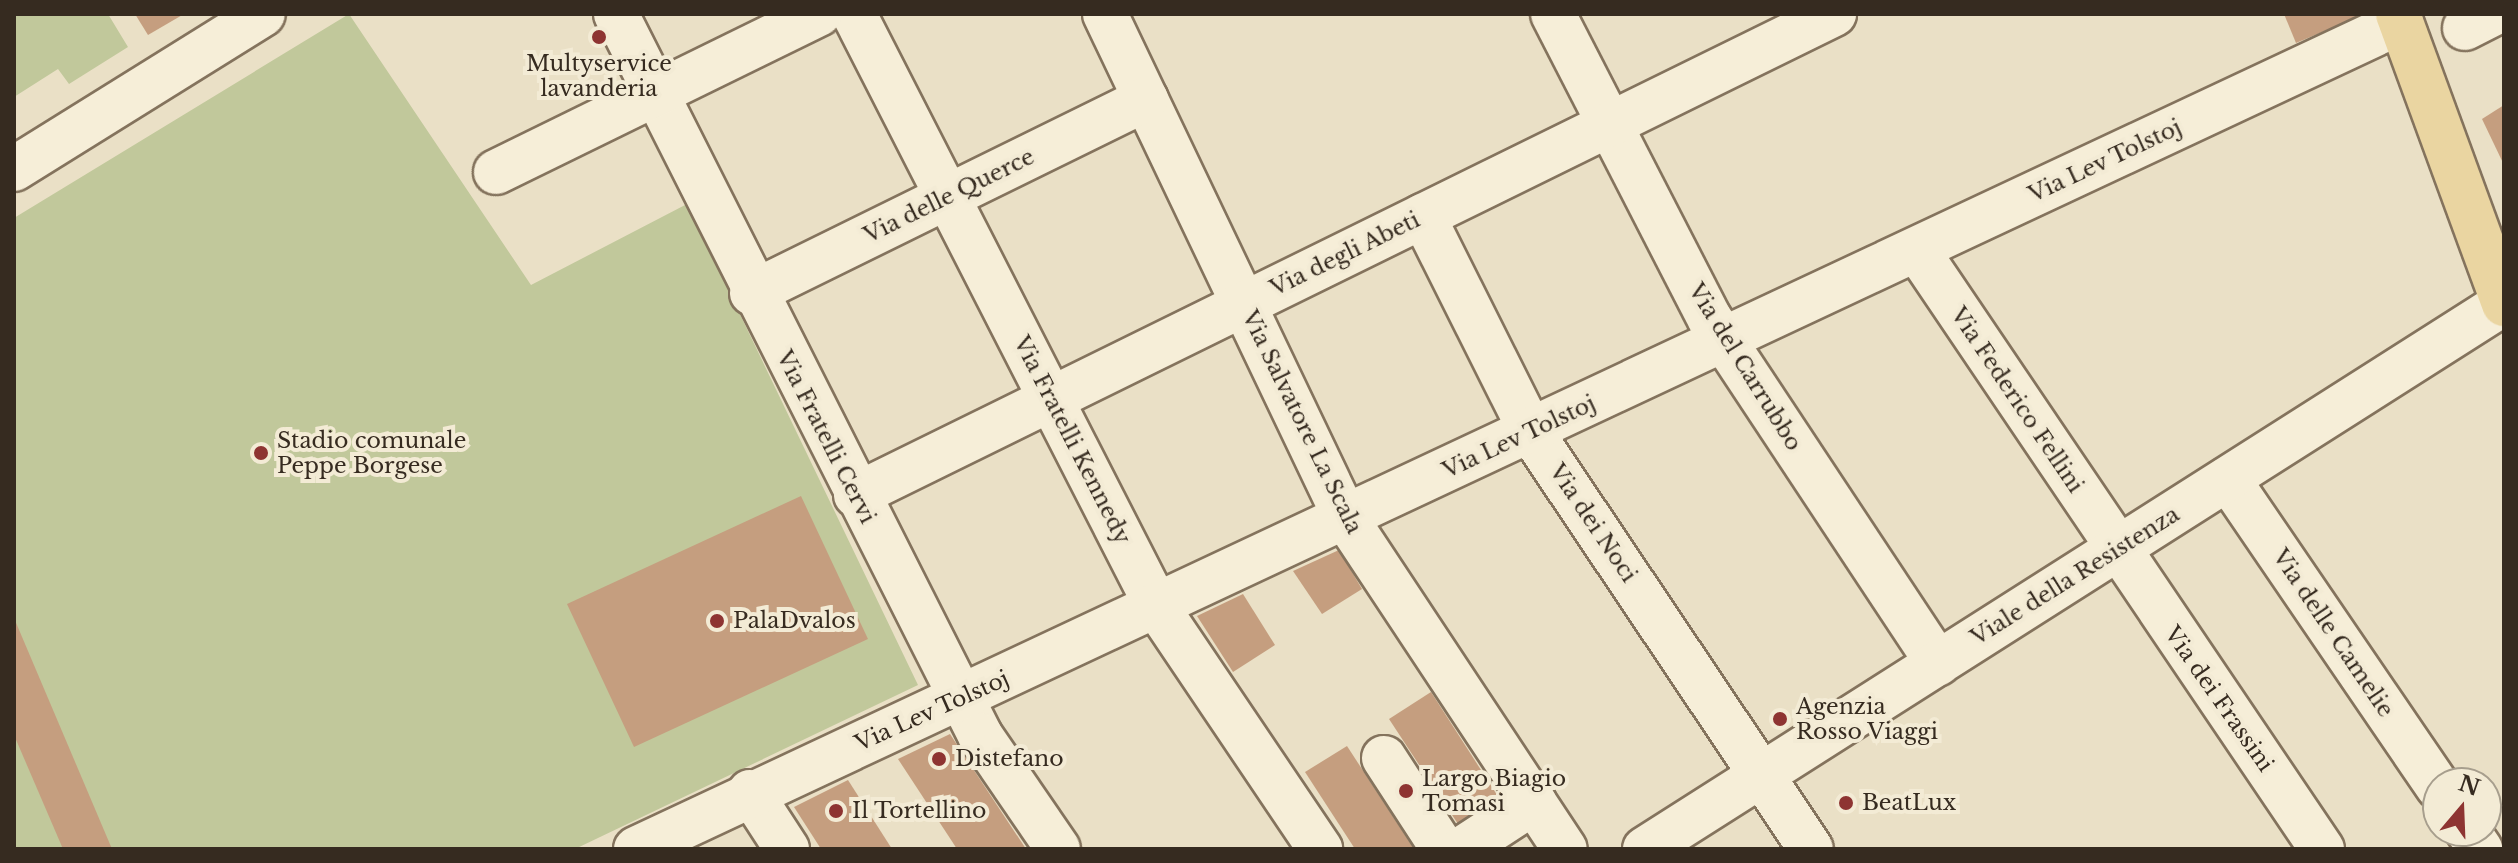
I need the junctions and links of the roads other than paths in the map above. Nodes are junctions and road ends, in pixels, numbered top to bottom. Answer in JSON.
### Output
{"nodes":[{"id":1,"x":616,"y":14,"type":"edge"},
{"id":2,"x":819,"y":14,"type":"edge"},
{"id":3,"x":854,"y":14,"type":"edge"},
{"id":4,"x":1105,"y":14,"type":"edge"},
{"id":5,"x":1553,"y":14,"type":"edge"},
{"id":6,"x":255,"y":16,"type":"edge"},
{"id":7,"x":2400,"y":18,"type":"edge"},
{"id":8,"x":1809,"y":20,"type":"edge"},
{"id":9,"x":657,"y":93,"type":"junction"},
{"id":10,"x":1146,"y":99,"type":"junction"},
{"id":11,"x":1608,"y":125,"type":"junction"},
{"id":12,"x":14,"y":169,"type":"edge"},
{"id":13,"x":496,"y":172,"type":"dead end"},
{"id":14,"x":947,"y":197,"type":"junction"},
{"id":15,"x":1423,"y":216,"type":"junction"},
{"id":16,"x":1917,"y":250,"type":"junction"},
{"id":17,"x":752,"y":293,"type":"junction"},
{"id":18,"x":1244,"y":304,"type":"junction"},
{"id":19,"x":2504,"y":304,"type":"edge"},
{"id":20,"x":1725,"y":339,"type":"junction"},
{"id":21,"x":1051,"y":399,"type":"junction"},
{"id":22,"x":1531,"y":432,"type":"junction"},
{"id":23,"x":2228,"y":479,"type":"junction"},
{"id":24,"x":856,"y":495,"type":"junction"},
{"id":25,"x":1345,"y":517,"type":"junction"},
{"id":26,"x":2116,"y":550,"type":"junction"},
{"id":27,"x":1157,"y":607,"type":"junction"},
{"id":28,"x":1938,"y":663,"type":"junction"},
{"id":29,"x":962,"y":699,"type":"junction"},
{"id":30,"x":1384,"y":758,"type":"dead end"},
{"id":31,"x":2424,"y":767,"type":"edge"},
{"id":32,"x":1763,"y":775,"type":"junction"},
{"id":33,"x":750,"y":792,"type":"junction"},
{"id":34,"x":1534,"y":802,"type":"junction"},
{"id":35,"x":636,"y":849,"type":"edge"},
{"id":36,"x":787,"y":849,"type":"edge"},
{"id":37,"x":1058,"y":849,"type":"edge"},
{"id":38,"x":1320,"y":849,"type":"edge"},
{"id":39,"x":1443,"y":849,"type":"edge"},
{"id":40,"x":1462,"y":849,"type":"edge"},
{"id":41,"x":1565,"y":849,"type":"edge"},
{"id":42,"x":1645,"y":849,"type":"edge"},
{"id":43,"x":1811,"y":849,"type":"edge"},
{"id":44,"x":2322,"y":849,"type":"edge"}],
"edges":[{"from":1,"to":9,"type":"street","name":"Via Fratelli Cervi"},
{"from":2,"to":9,"type":"street"},
{"from":3,"to":14,"type":"street","name":"Via Fratelli Kennedy"},
{"from":4,"to":10,"type":"street","name":"Via Salvatore La Scala"},
{"from":5,"to":11,"type":"street","name":"Via del Carrubbo"},
{"from":6,"to":12,"type":"street"},
{"from":7,"to":16,"type":"street","name":"Via Lev Tolstoj"},
{"from":7,"to":19,"type":"main road"},
{"from":8,"to":11,"type":"street","name":"Via degli Abeti"},
{"from":9,"to":13,"type":"street"},
{"from":9,"to":17,"type":"street","name":"Via Fratelli Cervi"},
{"from":10,"to":14,"type":"street","name":"Via delle Querce"},
{"from":10,"to":18,"type":"street","name":"Via Salvatore La Scala"},
{"from":11,"to":15,"type":"street","name":"Via degli Abeti"},
{"from":11,"to":20,"type":"street","name":"Via del Carrubbo"},
{"from":14,"to":17,"type":"street","name":"Via delle Querce"},
{"from":14,"to":21,"type":"street","name":"Via Fratelli Kennedy"},
{"from":15,"to":18,"type":"street","name":"Via degli Abeti"},
{"from":15,"to":22,"type":"street","name":"Via dei Noci"},
{"from":16,"to":20,"type":"street","name":"Via Lev Tolstoj"},
{"from":16,"to":26,"type":"street","name":"Via Federico Fellini"},
{"from":17,"to":24,"type":"street","name":"Via Fratelli Cervi"},
{"from":18,"to":21,"type":"street","name":"Via degli Abeti"},
{"from":18,"to":25,"type":"street","name":"Via Salvatore La Scala"},
{"from":19,"to":23,"type":"street","name":"Viale della Resistenza"},
{"from":20,"to":22,"type":"street","name":"Via Lev Tolstoj"},
{"from":20,"to":28,"type":"street","name":"Via del Carrubbo"},
{"from":21,"to":24,"type":"street","name":"Via degli Abeti"},
{"from":21,"to":27,"type":"street","name":"Via Fratelli Kennedy"},
{"from":22,"to":25,"type":"street","name":"Via Lev Tolstoj"},
{"from":22,"to":32,"type":"street","name":"Via dei Noci"},
{"from":23,"to":26,"type":"street","name":"Viale della Resistenza"},
{"from":23,"to":31,"type":"street","name":"Via delle Camelie"},
{"from":24,"to":29,"type":"street","name":"Via Fratelli Cervi"},
{"from":25,"to":27,"type":"street","name":"Via Lev Tolstoj"},
{"from":25,"to":34,"type":"street","name":"Via Salvatore La Scala"},
{"from":26,"to":28,"type":"street","name":"Viale della Resistenza"},
{"from":26,"to":44,"type":"street","name":"Via dei Frassini"},
{"from":27,"to":29,"type":"street","name":"Via Lev Tolstoj"},
{"from":27,"to":38,"type":"street","name":"Via Fratelli Kennedy"},
{"from":28,"to":32,"type":"street","name":"Viale della Resistenza"},
{"from":29,"to":33,"type":"street","name":"Via Lev Tolstoj"},
{"from":29,"to":37,"type":"street","name":"Via Fratelli Cervi"},
{"from":30,"to":39,"type":"street"},
{"from":32,"to":42,"type":"street","name":"Viale della Resistenza"},
{"from":32,"to":43,"type":"street","name":"Via dei Noci"},
{"from":33,"to":35,"type":"street","name":"Via Lev Tolstoj"},
{"from":33,"to":36,"type":"street"},
{"from":34,"to":40,"type":"street"},
{"from":34,"to":41,"type":"street","name":"Via Salvatore La Scala"}]}
